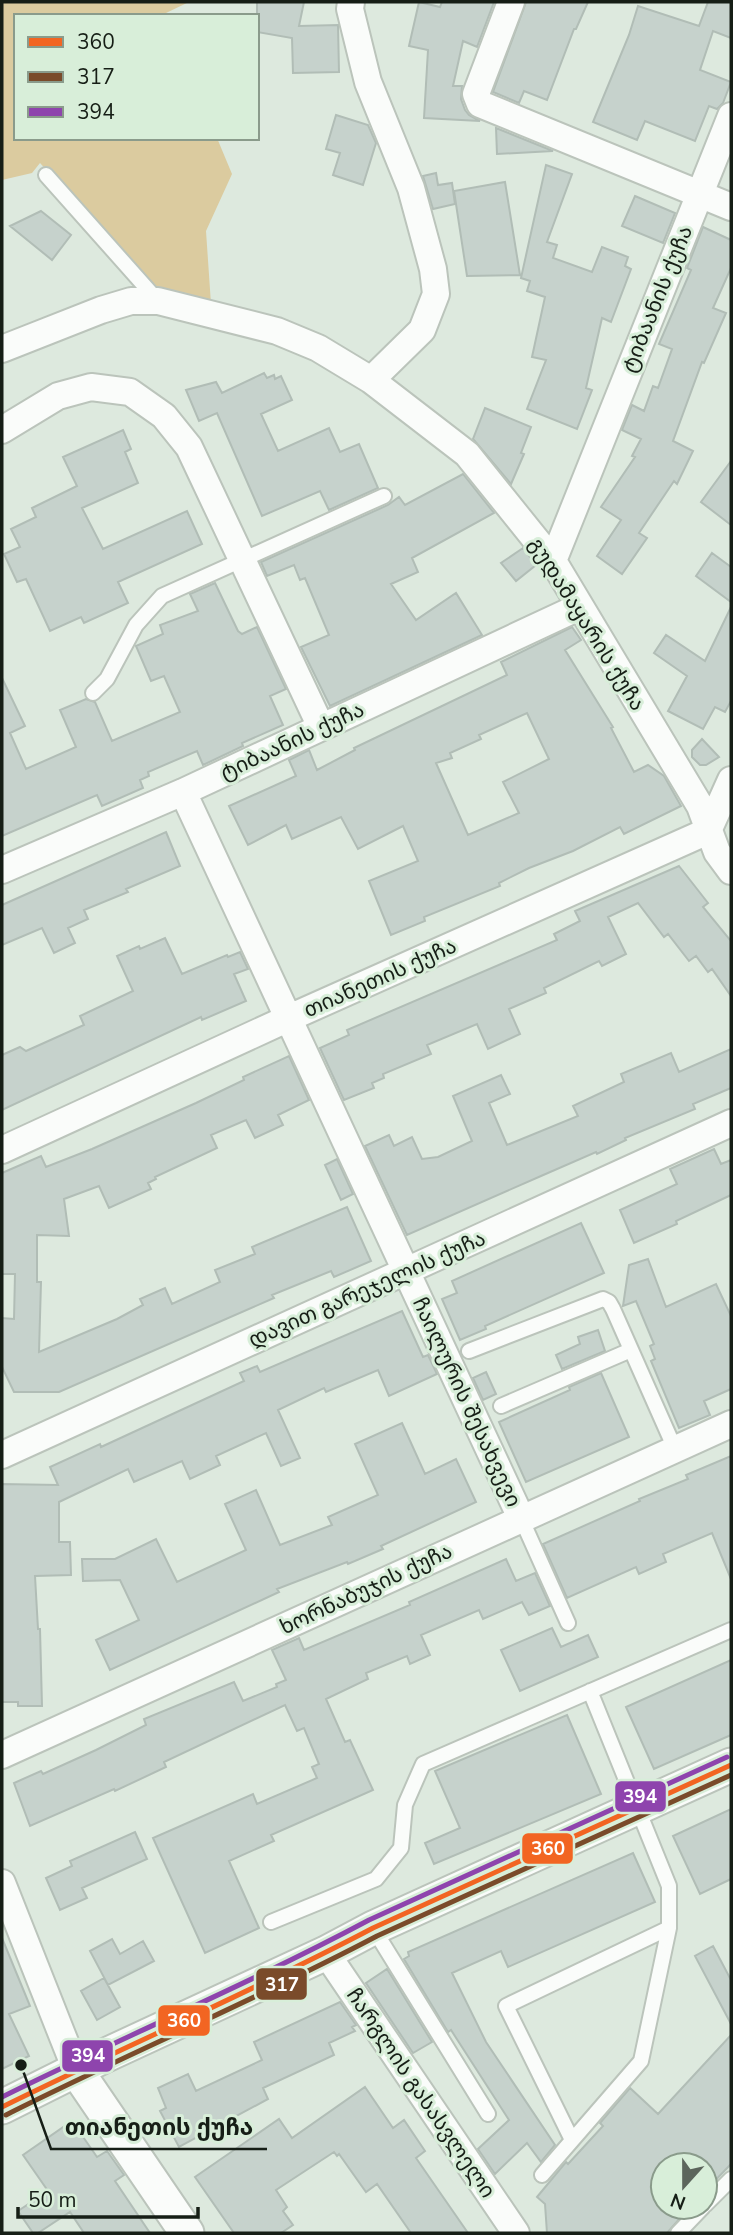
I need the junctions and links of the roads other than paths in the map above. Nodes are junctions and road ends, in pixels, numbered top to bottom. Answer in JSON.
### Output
{"nodes":[{"id":1,"x":351,"y":2,"type":"edge"},
{"id":2,"x":511,"y":2,"type":"edge"},
{"id":3,"x":731,"y":116,"type":"edge"},
{"id":4,"x":46,"y":175,"type":"dead end"},
{"id":5,"x":699,"y":194,"type":"junction"},
{"id":6,"x":731,"y":207,"type":"edge"},
{"id":7,"x":159,"y":300,"type":"junction"},
{"id":8,"x":2,"y":349,"type":"edge"},
{"id":9,"x":371,"y":380,"type":"junction"},
{"id":10,"x":2,"y":430,"type":"edge"},
{"id":11,"x":384,"y":496,"type":"dead end"},
{"id":12,"x":243,"y":559,"type":"junction"},
{"id":13,"x":553,"y":561,"type":"junction"},
{"id":14,"x":579,"y":607,"type":"junction"},
{"id":15,"x":93,"y":693,"type":"dead end"},
{"id":16,"x":321,"y":727,"type":"junction"},
{"id":17,"x":731,"y":780,"type":"edge"},
{"id":18,"x":183,"y":792,"type":"junction"},
{"id":19,"x":708,"y":831,"type":"junction"},
{"id":20,"x":2,"y":870,"type":"edge"},
{"id":21,"x":731,"y":871,"type":"edge"},
{"id":22,"x":289,"y":1018,"type":"junction"},
{"id":23,"x":731,"y":1123,"type":"edge"},
{"id":24,"x":2,"y":1150,"type":"edge"},
{"id":25,"x":406,"y":1271,"type":"junction"},
{"id":26,"x":631,"y":1350,"type":"junction"},
{"id":27,"x":470,"y":1351,"type":"dead end"},
{"id":28,"x":500,"y":1406,"type":"dead end"},
{"id":29,"x":731,"y":1424,"type":"edge"},
{"id":30,"x":675,"y":1449,"type":"junction"},
{"id":31,"x":2,"y":1455,"type":"edge"},
{"id":32,"x":521,"y":1518,"type":"junction"},
{"id":33,"x":568,"y":1623,"type":"dead end"},
{"id":34,"x":731,"y":1630,"type":"edge"},
{"id":35,"x":590,"y":1691,"type":"junction"},
{"id":36,"x":2,"y":1755,"type":"edge"},
{"id":37,"x":731,"y":1765,"type":"edge"},
{"id":38,"x":637,"y":1806,"type":"junction"},
{"id":39,"x":2,"y":1882,"type":"edge"},
{"id":40,"x":271,"y":1922,"type":"dead end"},
{"id":41,"x":373,"y":1928,"type":"junction"},
{"id":42,"x":669,"y":1928,"type":"junction"},
{"id":43,"x":326,"y":1953,"type":"junction"},
{"id":44,"x":76,"y":2070,"type":"junction"},
{"id":45,"x":2,"y":2107,"type":"edge"},
{"id":46,"x":488,"y":2114,"type":"dead end"},
{"id":47,"x":572,"y":2140,"type":"junction"},
{"id":48,"x":541,"y":2175,"type":"dead end"},
{"id":49,"x":187,"y":2233,"type":"edge"},
{"id":50,"x":516,"y":2233,"type":"edge"}],
"edges":[{"from":1,"to":9,"type":"street"},
{"from":2,"to":5,"type":"street"},
{"from":3,"to":5,"type":"street","name":"ტიბაანის ქუჩა"},
{"from":4,"to":7,"type":"lane"},
{"from":5,"to":6,"type":"street"},
{"from":5,"to":13,"type":"street","name":"ტიბაანის ქუჩა"},
{"from":7,"to":8,"type":"street","name":"გუდამაყარის ქუჩა"},
{"from":7,"to":9,"type":"street","name":"გუდამაყარის ქუჩა"},
{"from":9,"to":13,"type":"street","name":"გუდამაყარის ქუჩა"},
{"from":10,"to":12,"type":"street"},
{"from":11,"to":12,"type":"lane"},
{"from":12,"to":15,"type":"lane"},
{"from":12,"to":16,"type":"street"},
{"from":13,"to":14,"type":"street","name":"გუდამაყარის ქუჩა"},
{"from":14,"to":16,"type":"street","name":"ტიბაანის ქუჩა"},
{"from":14,"to":19,"type":"street","name":"გუდამაყარის ქუჩა"},
{"from":16,"to":18,"type":"street","name":"ტიბაანის ქუჩა"},
{"from":17,"to":19,"type":"street"},
{"from":18,"to":20,"type":"street","name":"ტიბაანის ქუჩა"},
{"from":18,"to":22,"type":"street","name":"ჩაილურის შესახვევი"},
{"from":19,"to":21,"type":"street","name":"გუდამაყარის ქუჩა"},
{"from":19,"to":22,"type":"street","name":"თიანეთის ქუჩა"},
{"from":22,"to":24,"type":"street","name":"თიანეთის ქუჩა"},
{"from":22,"to":25,"type":"street","name":"ჩაილურის შესახვევი"},
{"from":23,"to":25,"type":"street","name":"დავით გარეჯელის ქუჩა"},
{"from":25,"to":31,"type":"street","name":"დავით გარეჯელის ქუჩა"},
{"from":25,"to":32,"type":"street","name":"ჩაილურის შესახვევი"},
{"from":26,"to":27,"type":"lane"},
{"from":26,"to":28,"type":"lane"},
{"from":26,"to":30,"type":"lane"},
{"from":29,"to":30,"type":"street","name":"ხორნაბუჯის ქუჩა"},
{"from":30,"to":32,"type":"street","name":"ხორნაბუჯის ქუჩა"},
{"from":32,"to":33,"type":"lane"},
{"from":32,"to":36,"type":"street","name":"ხორნაბუჯის ქუჩა"},
{"from":34,"to":35,"type":"lane"},
{"from":35,"to":38,"type":"lane"},
{"from":35,"to":40,"type":"lane"},
{"from":37,"to":38,"type":"street"},
{"from":38,"to":41,"type":"street"},
{"from":38,"to":42,"type":"lane"},
{"from":39,"to":44,"type":"street"},
{"from":41,"to":43,"type":"street"},
{"from":41,"to":46,"type":"lane"},
{"from":42,"to":47,"type":"lane"},
{"from":42,"to":47,"type":"lane"},
{"from":43,"to":44,"type":"street"},
{"from":43,"to":50,"type":"street","name":"ჩარგლის გასასვლელი"},
{"from":44,"to":45,"type":"street"},
{"from":44,"to":49,"type":"street"},
{"from":47,"to":48,"type":"lane"}]}
